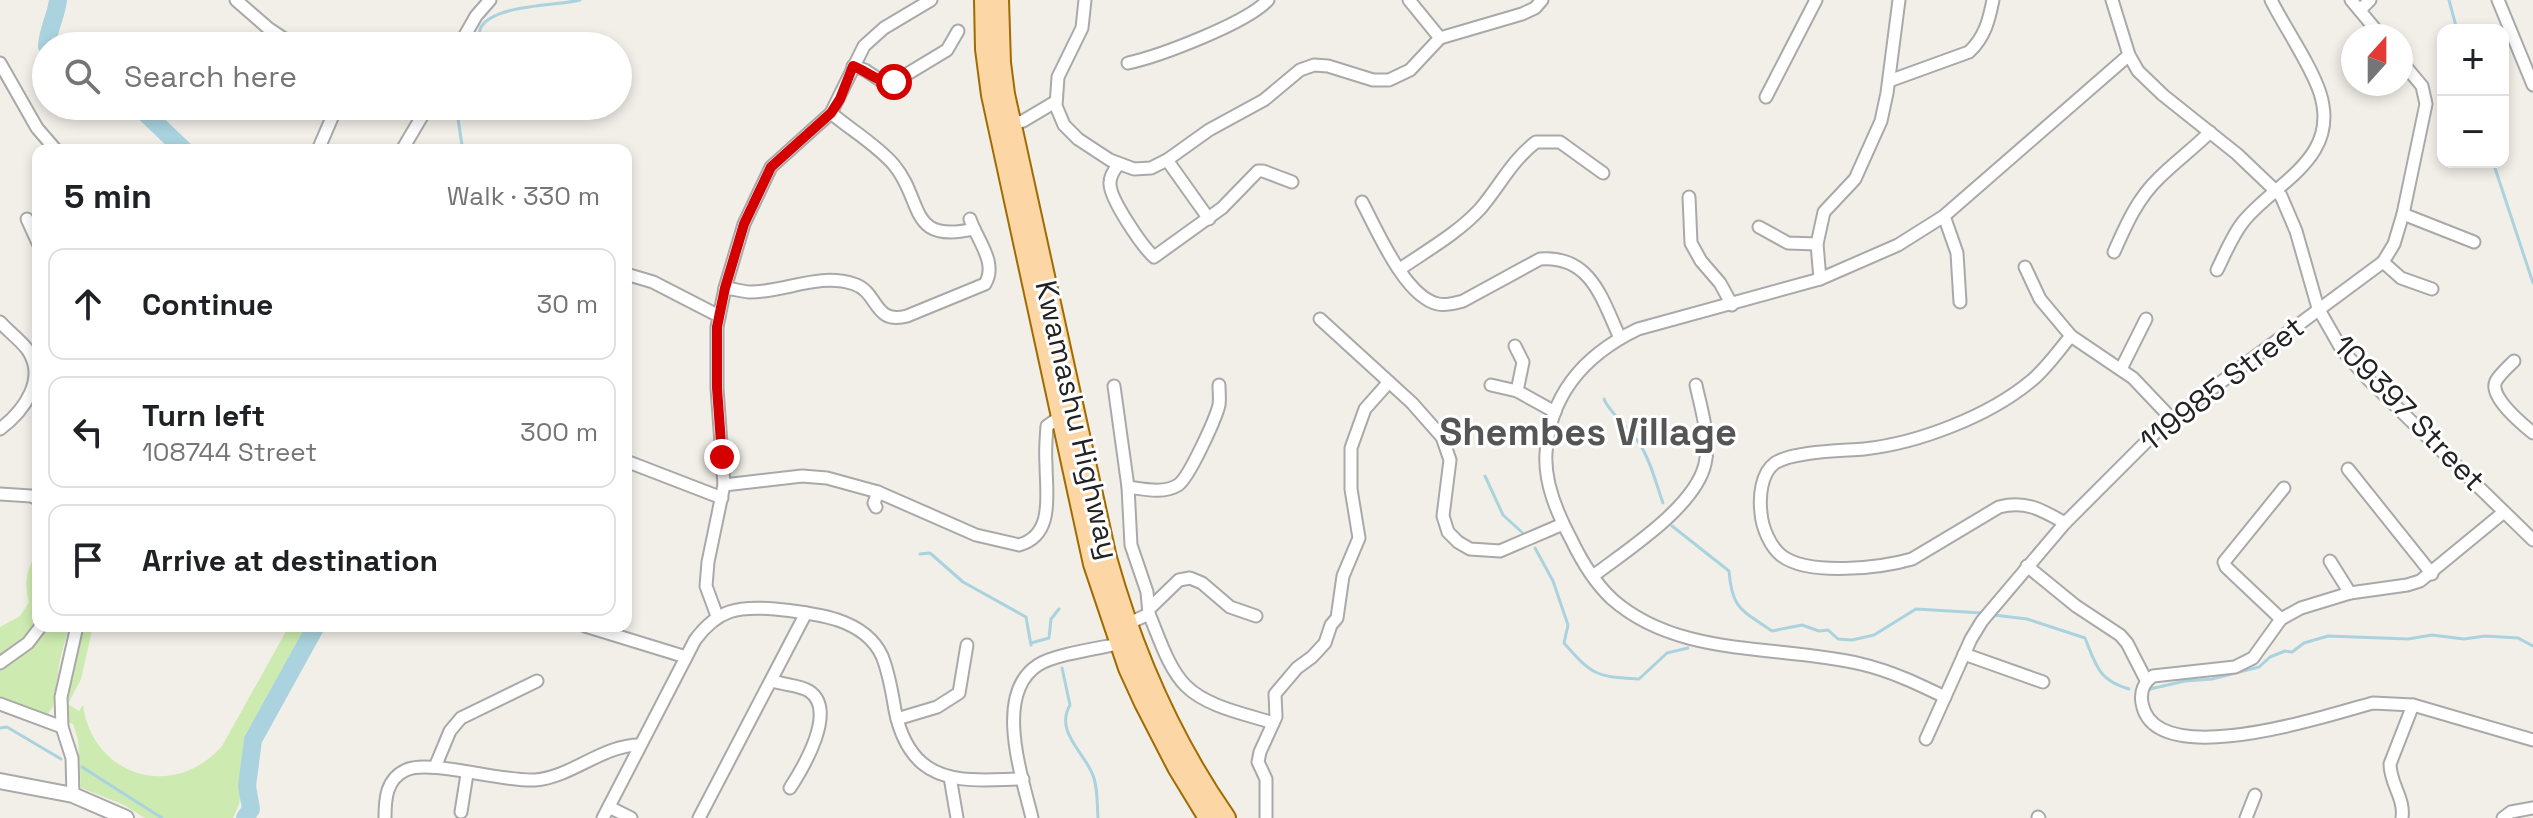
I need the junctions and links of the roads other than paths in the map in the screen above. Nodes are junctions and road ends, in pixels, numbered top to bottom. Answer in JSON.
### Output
{"nodes":[{"id":1,"x":236,"y":0,"type":"edge"},
{"id":2,"x":490,"y":0,"type":"edge"},
{"id":3,"x":931,"y":0,"type":"edge"},
{"id":4,"x":984,"y":0,"type":"edge"},
{"id":5,"x":999,"y":0,"type":"edge"},
{"id":6,"x":1085,"y":0,"type":"edge"},
{"id":7,"x":1268,"y":0,"type":"edge"},
{"id":8,"x":1409,"y":0,"type":"edge"},
{"id":9,"x":1542,"y":0,"type":"edge"},
{"id":10,"x":1816,"y":0,"type":"edge"},
{"id":11,"x":1899,"y":0,"type":"edge"},
{"id":12,"x":1993,"y":0,"type":"edge"},
{"id":13,"x":2112,"y":0,"type":"edge"},
{"id":14,"x":2271,"y":0,"type":"edge"},
{"id":15,"x":2351,"y":0,"type":"edge"},
{"id":16,"x":2370,"y":0,"type":"edge"},
{"id":17,"x":2498,"y":0,"type":"edge"},
{"id":18,"x":2360,"y":10,"type":"junction"},
{"id":19,"x":2371,"y":24,"type":"edge"},
{"id":20,"x":958,"y":31,"type":"dead end"},
{"id":21,"x":275,"y":32,"type":"edge"},
{"id":22,"x":467,"y":32,"type":"edge"},
{"id":23,"x":1440,"y":38,"type":"junction"},
{"id":24,"x":2129,"y":55,"type":"junction"},
{"id":25,"x":0,"y":63,"type":"edge"},
{"id":26,"x":1128,"y":63,"type":"dead end"},
{"id":27,"x":853,"y":66,"type":"junction"},
{"id":28,"x":2413,"y":75,"type":"edge"},
{"id":29,"x":1889,"y":81,"type":"junction"},
{"id":30,"x":2533,"y":85,"type":"edge"},
{"id":31,"x":1766,"y":97,"type":"dead end"},
{"id":32,"x":1055,"y":102,"type":"junction"},
{"id":33,"x":831,"y":113,"type":"junction"},
{"id":34,"x":32,"y":119,"type":"edge"},
{"id":35,"x":32,"y":120,"type":"edge"},
{"id":36,"x":331,"y":120,"type":"edge"},
{"id":37,"x":420,"y":120,"type":"edge"},
{"id":38,"x":1004,"y":126,"type":"junction"},
{"id":39,"x":2210,"y":132,"type":"junction"},
{"id":40,"x":51,"y":144,"type":"edge"},
{"id":41,"x":321,"y":144,"type":"edge"},
{"id":42,"x":406,"y":144,"type":"edge"},
{"id":43,"x":1167,"y":160,"type":"junction"},
{"id":44,"x":1118,"y":165,"type":"junction"},
{"id":45,"x":1603,"y":173,"type":"dead end"},
{"id":46,"x":1292,"y":182,"type":"dead end"},
{"id":47,"x":2278,"y":191,"type":"junction"},
{"id":48,"x":1689,"y":197,"type":"dead end"},
{"id":49,"x":1362,"y":202,"type":"dead end"},
{"id":50,"x":2403,"y":214,"type":"junction"},
{"id":51,"x":1944,"y":216,"type":"junction"},
{"id":52,"x":27,"y":219,"type":"dead end"},
{"id":53,"x":1209,"y":219,"type":"junction"},
{"id":54,"x":1759,"y":227,"type":"dead end"},
{"id":55,"x":32,"y":230,"type":"edge"},
{"id":56,"x":2474,"y":242,"type":"dead end"},
{"id":57,"x":1817,"y":244,"type":"junction"},
{"id":58,"x":2114,"y":252,"type":"dead end"},
{"id":59,"x":2383,"y":262,"type":"junction"},
{"id":60,"x":2025,"y":267,"type":"dead end"},
{"id":61,"x":1400,"y":269,"type":"junction"},
{"id":62,"x":2217,"y":270,"type":"dead end"},
{"id":63,"x":632,"y":276,"type":"edge"},
{"id":64,"x":1820,"y":279,"type":"junction"},
{"id":65,"x":725,"y":288,"type":"junction"},
{"id":66,"x":2432,"y":289,"type":"dead end"},
{"id":67,"x":1960,"y":302,"type":"dead end"},
{"id":68,"x":1732,"y":305,"type":"junction"},
{"id":69,"x":2318,"y":308,"type":"junction"},
{"id":70,"x":719,"y":316,"type":"junction"},
{"id":71,"x":1320,"y":319,"type":"dead end"},
{"id":72,"x":2146,"y":319,"type":"dead end"},
{"id":73,"x":0,"y":322,"type":"edge"},
{"id":74,"x":2071,"y":336,"type":"junction"},
{"id":75,"x":1620,"y":338,"type":"junction"},
{"id":76,"x":1515,"y":346,"type":"dead end"},
{"id":77,"x":32,"y":358,"type":"edge"},
{"id":78,"x":2514,"y":361,"type":"dead end"},
{"id":79,"x":2121,"y":369,"type":"junction"},
{"id":80,"x":1389,"y":382,"type":"junction"},
{"id":81,"x":1219,"y":385,"type":"dead end"},
{"id":82,"x":1491,"y":385,"type":"dead end"},
{"id":83,"x":1696,"y":385,"type":"dead end"},
{"id":84,"x":32,"y":386,"type":"edge"},
{"id":85,"x":1114,"y":386,"type":"dead end"},
{"id":86,"x":1517,"y":391,"type":"junction"},
{"id":87,"x":1555,"y":412,"type":"junction"},
{"id":88,"x":2171,"y":418,"type":"junction"},
{"id":89,"x":1054,"y":421,"type":"junction"},
{"id":90,"x":0,"y":429,"type":"edge"},
{"id":91,"x":2533,"y":433,"type":"edge"},
{"id":92,"x":632,"y":463,"type":"edge"},
{"id":93,"x":2348,"y":469,"type":"dead end"},
{"id":94,"x":1128,"y":487,"type":"junction"},
{"id":95,"x":2284,"y":488,"type":"dead end"},
{"id":96,"x":723,"y":491,"type":"junction"},
{"id":97,"x":878,"y":492,"type":"junction"},
{"id":98,"x":0,"y":494,"type":"edge"},
{"id":99,"x":32,"y":496,"type":"edge"},
{"id":100,"x":876,"y":507,"type":"dead end"},
{"id":101,"x":2504,"y":512,"type":"junction"},
{"id":102,"x":2065,"y":523,"type":"junction"},
{"id":103,"x":1563,"y":524,"type":"junction"},
{"id":104,"x":2533,"y":540,"type":"edge"},
{"id":105,"x":2330,"y":561,"type":"dead end"},
{"id":106,"x":2027,"y":566,"type":"junction"},
{"id":107,"x":2432,"y":574,"type":"junction"},
{"id":108,"x":1593,"y":576,"type":"junction"},
{"id":109,"x":2350,"y":593,"type":"junction"},
{"id":110,"x":1149,"y":611,"type":"junction"},
{"id":111,"x":806,"y":613,"type":"junction"},
{"id":112,"x":717,"y":616,"type":"junction"},
{"id":113,"x":1256,"y":616,"type":"dead end"},
{"id":114,"x":2281,"y":619,"type":"junction"},
{"id":115,"x":36,"y":632,"type":"edge"},
{"id":116,"x":76,"y":632,"type":"edge"},
{"id":117,"x":605,"y":632,"type":"edge"},
{"id":118,"x":1127,"y":636,"type":"junction"},
{"id":119,"x":967,"y":645,"type":"dead end"},
{"id":120,"x":1964,"y":654,"type":"junction"},
{"id":121,"x":686,"y":657,"type":"junction"},
{"id":122,"x":0,"y":663,"type":"edge"},
{"id":123,"x":2146,"y":680,"type":"junction"},
{"id":124,"x":537,"y":681,"type":"dead end"},
{"id":125,"x":773,"y":681,"type":"junction"},
{"id":126,"x":2043,"y":682,"type":"dead end"},
{"id":127,"x":1945,"y":697,"type":"junction"},
{"id":128,"x":0,"y":704,"type":"edge"},
{"id":129,"x":2413,"y":705,"type":"junction"},
{"id":130,"x":897,"y":719,"type":"junction"},
{"id":131,"x":1273,"y":723,"type":"junction"},
{"id":132,"x":62,"y":727,"type":"junction"},
{"id":133,"x":1926,"y":739,"type":"dead end"},
{"id":134,"x":2533,"y":740,"type":"edge"},
{"id":135,"x":640,"y":745,"type":"junction"},
{"id":136,"x":435,"y":767,"type":"junction"},
{"id":137,"x":467,"y":774,"type":"junction"},
{"id":138,"x":950,"y":777,"type":"junction"},
{"id":139,"x":1023,"y":779,"type":"junction"},
{"id":140,"x":0,"y":781,"type":"edge"},
{"id":141,"x":790,"y":788,"type":"dead end"},
{"id":142,"x":73,"y":795,"type":"junction"},
{"id":143,"x":2255,"y":795,"type":"dead end"},
{"id":144,"x":2533,"y":808,"type":"edge"},
{"id":145,"x":461,"y":812,"type":"dead end"},
{"id":146,"x":606,"y":812,"type":"edge"},
{"id":147,"x":126,"y":818,"type":"edge"},
{"id":148,"x":385,"y":818,"type":"edge"},
{"id":149,"x":631,"y":818,"type":"edge"},
{"id":150,"x":699,"y":818,"type":"edge"},
{"id":151,"x":957,"y":818,"type":"edge"},
{"id":152,"x":1032,"y":818,"type":"edge"},
{"id":153,"x":1208,"y":818,"type":"edge"},
{"id":154,"x":1226,"y":818,"type":"edge"},
{"id":155,"x":1266,"y":818,"type":"edge"},
{"id":156,"x":2246,"y":818,"type":"edge"},
{"id":157,"x":2402,"y":818,"type":"edge"},
{"id":158,"x":2503,"y":818,"type":"edge"}],
"edges":[{"from":1,"to":21,"type":"street"},
{"from":2,"to":22,"type":"street"},
{"from":3,"to":27,"type":"street"},
{"from":4,"to":38,"type":"main road","name":"Kwamashu Highway"},
{"from":5,"to":38,"type":"main road","name":"Kwamashu Highway"},
{"from":6,"to":32,"type":"street"},
{"from":7,"to":26,"type":"street"},
{"from":8,"to":23,"type":"street"},
{"from":9,"to":23,"type":"street"},
{"from":10,"to":31,"type":"street"},
{"from":11,"to":29,"type":"street"},
{"from":12,"to":29,"type":"street"},
{"from":13,"to":24,"type":"street"},
{"from":14,"to":47,"type":"street"},
{"from":15,"to":18,"type":"street"},
{"from":16,"to":18,"type":"street"},
{"from":17,"to":30,"type":"street"},
{"from":18,"to":19,"type":"street"},
{"from":20,"to":27,"type":"street"},
{"from":23,"to":43,"type":"street"},
{"from":24,"to":39,"type":"street","name":"109397 Street"},
{"from":24,"to":51,"type":"street"},
{"from":25,"to":34,"type":"street"},
{"from":27,"to":33,"type":"street"},
{"from":28,"to":50,"type":"street"},
{"from":29,"to":57,"type":"street"},
{"from":32,"to":38,"type":"street"},
{"from":32,"to":44,"type":"street"},
{"from":33,"to":65,"type":"street"},
{"from":33,"to":65,"type":"street"},
{"from":35,"to":40,"type":"street"},
{"from":36,"to":41,"type":"street"},
{"from":37,"to":42,"type":"street"},
{"from":38,"to":89,"type":"main road","name":"Kwamashu Highway"},
{"from":38,"to":118,"type":"main road","name":"Kwamashu Highway"},
{"from":39,"to":47,"type":"street","name":"109397 Street"},
{"from":39,"to":58,"type":"street"},
{"from":43,"to":44,"type":"street"},
{"from":43,"to":53,"type":"street"},
{"from":44,"to":53,"type":"street"},
{"from":45,"to":61,"type":"street"},
{"from":46,"to":53,"type":"street"},
{"from":47,"to":62,"type":"street"},
{"from":47,"to":69,"type":"street","name":"109397 Street"},
{"from":48,"to":68,"type":"street"},
{"from":49,"to":61,"type":"street"},
{"from":50,"to":56,"type":"street"},
{"from":50,"to":59,"type":"street"},
{"from":51,"to":64,"type":"street"},
{"from":51,"to":67,"type":"street"},
{"from":52,"to":55,"type":"street"},
{"from":54,"to":57,"type":"street"},
{"from":57,"to":64,"type":"street"},
{"from":59,"to":66,"type":"street"},
{"from":59,"to":69,"type":"street","name":"119985 Street"},
{"from":60,"to":74,"type":"street"},
{"from":61,"to":75,"type":"street"},
{"from":63,"to":70,"type":"street"},
{"from":64,"to":68,"type":"street"},
{"from":65,"to":70,"type":"street"},
{"from":68,"to":75,"type":"street"},
{"from":69,"to":88,"type":"street","name":"119985 Street"},
{"from":69,"to":101,"type":"street","name":"109397 Street"},
{"from":70,"to":96,"type":"street"},
{"from":71,"to":80,"type":"street"},
{"from":72,"to":79,"type":"street"},
{"from":73,"to":77,"type":"street"},
{"from":74,"to":79,"type":"street"},
{"from":74,"to":102,"type":"street"},
{"from":75,"to":87,"type":"street"},
{"from":76,"to":86,"type":"street"},
{"from":78,"to":91,"type":"street"},
{"from":79,"to":88,"type":"street"},
{"from":80,"to":103,"type":"street"},
{"from":80,"to":131,"type":"street"},
{"from":81,"to":94,"type":"street"},
{"from":82,"to":86,"type":"street"},
{"from":83,"to":108,"type":"street"},
{"from":84,"to":90,"type":"street"},
{"from":85,"to":94,"type":"street"},
{"from":86,"to":87,"type":"street"},
{"from":87,"to":103,"type":"street"},
{"from":88,"to":102,"type":"street","name":"119985 Street"},
{"from":89,"to":97,"type":"street"},
{"from":89,"to":118,"type":"main road","name":"Kwamashu Highway"},
{"from":92,"to":96,"type":"street"},
{"from":93,"to":107,"type":"street"},
{"from":94,"to":110,"type":"street"},
{"from":95,"to":114,"type":"street"},
{"from":96,"to":97,"type":"street"},
{"from":96,"to":112,"type":"street"},
{"from":97,"to":100,"type":"street"},
{"from":98,"to":99,"type":"street"},
{"from":101,"to":104,"type":"street","name":"109397 Street"},
{"from":101,"to":107,"type":"street"},
{"from":102,"to":106,"type":"street","name":"119985 Street"},
{"from":103,"to":108,"type":"street"},
{"from":105,"to":109,"type":"street"},
{"from":106,"to":120,"type":"street","name":"119985 Street"},
{"from":106,"to":123,"type":"street"},
{"from":107,"to":109,"type":"street"},
{"from":108,"to":127,"type":"street"},
{"from":109,"to":114,"type":"street"},
{"from":110,"to":113,"type":"street"},
{"from":110,"to":118,"type":"street"},
{"from":110,"to":131,"type":"street"},
{"from":111,"to":112,"type":"street"},
{"from":111,"to":125,"type":"street"},
{"from":111,"to":130,"type":"street"},
{"from":112,"to":121,"type":"street"},
{"from":114,"to":123,"type":"street"},
{"from":115,"to":122,"type":"street"},
{"from":116,"to":132,"type":"street"},
{"from":117,"to":121,"type":"street"},
{"from":118,"to":139,"type":"street"},
{"from":118,"to":153,"type":"main road","name":"Kwamashu Highway"},
{"from":118,"to":154,"type":"main road","name":"Kwamashu Highway"},
{"from":119,"to":130,"type":"street"},
{"from":120,"to":126,"type":"street"},
{"from":120,"to":127,"type":"street","name":"119985 Street"},
{"from":121,"to":135,"type":"street"},
{"from":123,"to":129,"type":"street"},
{"from":124,"to":136,"type":"street"},
{"from":125,"to":141,"type":"street"},
{"from":125,"to":150,"type":"street"},
{"from":127,"to":133,"type":"street","name":"119985 Street"},
{"from":128,"to":132,"type":"street"},
{"from":129,"to":134,"type":"street"},
{"from":129,"to":157,"type":"street"},
{"from":130,"to":138,"type":"street"},
{"from":131,"to":155,"type":"street"},
{"from":132,"to":142,"type":"street"},
{"from":135,"to":137,"type":"street"},
{"from":135,"to":146,"type":"street"},
{"from":136,"to":137,"type":"street"},
{"from":136,"to":148,"type":"street"},
{"from":137,"to":145,"type":"street"},
{"from":138,"to":139,"type":"street"},
{"from":138,"to":151,"type":"street"},
{"from":139,"to":152,"type":"street"},
{"from":140,"to":142,"type":"street"},
{"from":142,"to":147,"type":"street"},
{"from":143,"to":156,"type":"street"},
{"from":144,"to":158,"type":"street"},
{"from":146,"to":149,"type":"street"}]}
